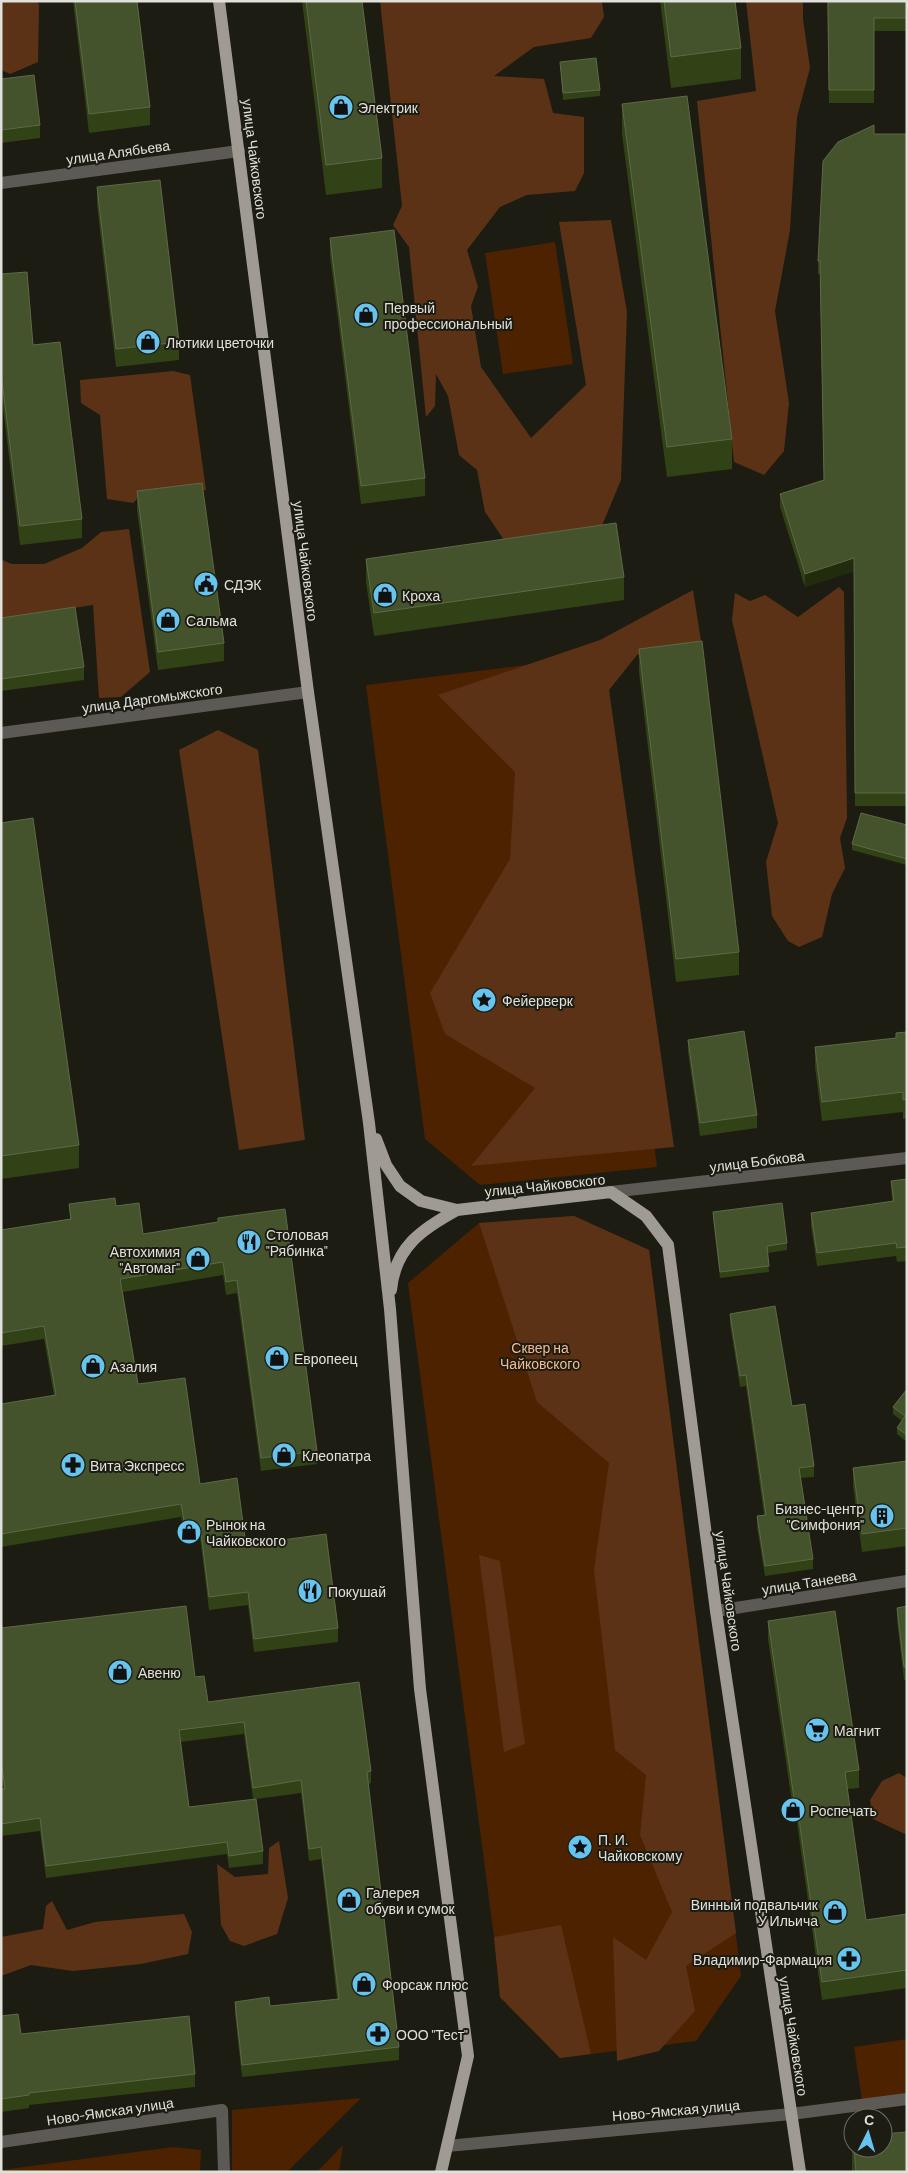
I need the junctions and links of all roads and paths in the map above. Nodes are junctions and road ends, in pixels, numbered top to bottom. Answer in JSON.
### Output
{"nodes":[{"id":1,"x":219,"y":1,"type":"edge"},
{"id":2,"x":239,"y":151,"type":"junction"},
{"id":3,"x":1,"y":183,"type":"edge"},
{"id":4,"x":308,"y":692,"type":"junction"},
{"id":5,"x":1,"y":733,"type":"edge"},
{"id":6,"x":369,"y":1123,"type":"junction"},
{"id":7,"x":907,"y":1158,"type":"edge"},
{"id":8,"x":611,"y":1192,"type":"junction"},
{"id":9,"x":457,"y":1210,"type":"junction"},
{"id":10,"x":390,"y":1310,"type":"junction"},
{"id":11,"x":907,"y":1581,"type":"edge"},
{"id":12,"x":716,"y":1611,"type":"junction"},
{"id":13,"x":907,"y":2099,"type":"edge"},
{"id":14,"x":791,"y":2114,"type":"junction"},
{"id":15,"x":1,"y":2142,"type":"edge"},
{"id":16,"x":447,"y":2146,"type":"junction"},
{"id":17,"x":224,"y":2172,"type":"edge"},
{"id":18,"x":441,"y":2172,"type":"edge"},
{"id":19,"x":800,"y":2172,"type":"edge"}],
"edges":[{"from":1,"to":2,"type":"main road","name":"улица Чайковского"},
{"from":2,"to":3,"type":"street","name":"улица Алябьева"},
{"from":2,"to":4,"type":"main road","name":"улица Чайковского"},
{"from":4,"to":5,"type":"street","name":"улица Даргомыжского"},
{"from":4,"to":6,"type":"main road","name":"улица Чайковского"},
{"from":6,"to":9,"type":"main road","name":"улица Чайковского"},
{"from":6,"to":10,"type":"main road","name":"улица Чайковского"},
{"from":7,"to":8,"type":"street","name":"улица Бобкова"},
{"from":8,"to":9,"type":"main road","name":"улица Чайковского"},
{"from":8,"to":12,"type":"main road","name":"улица Чайковского"},
{"from":9,"to":10,"type":"main road","name":"улица Чайковского"},
{"from":10,"to":16,"type":"main road","name":"улица Чайковского"},
{"from":11,"to":12,"type":"street","name":"улица Танеева"},
{"from":12,"to":14,"type":"main road","name":"улица Чайковского"},
{"from":13,"to":14,"type":"street","name":"Ново-Ямская улица"},
{"from":14,"to":16,"type":"street","name":"Ново-Ямская улица"},
{"from":14,"to":19,"type":"main road","name":"улица Чайковского"},
{"from":15,"to":17,"type":"street","name":"Ново-Ямская улица"},
{"from":16,"to":18,"type":"main road","name":"улица Чайковского"}]}
